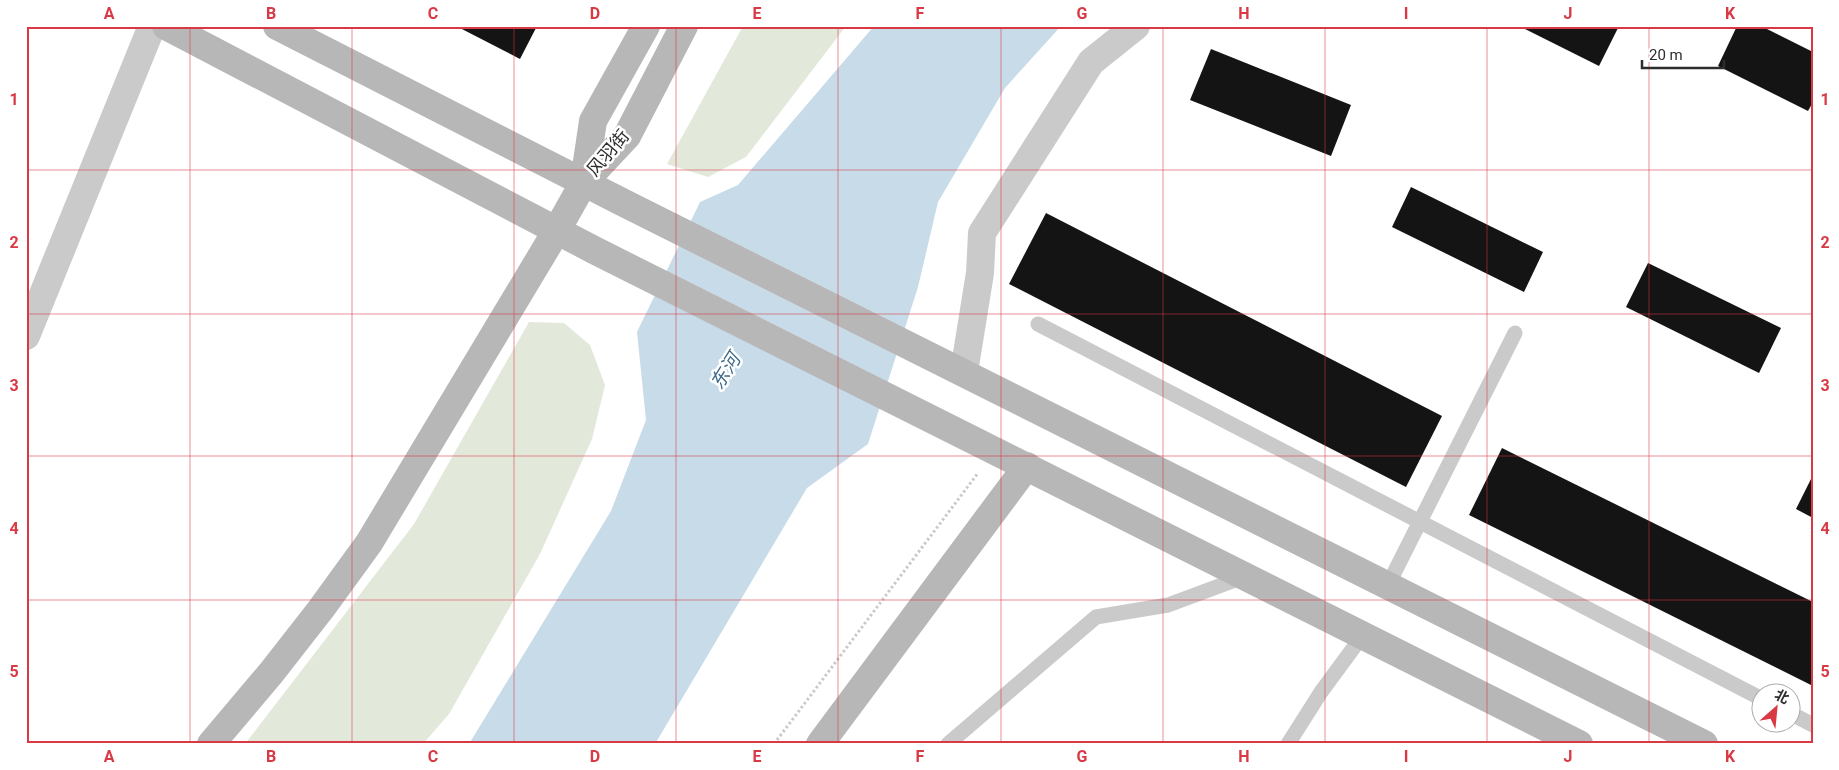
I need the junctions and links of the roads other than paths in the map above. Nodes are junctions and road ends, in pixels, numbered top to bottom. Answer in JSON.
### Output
{"nodes":[{"id":1,"x":152,"y":26,"type":"edge"},
{"id":2,"x":166,"y":26,"type":"edge"},
{"id":3,"x":277,"y":26,"type":"edge"},
{"id":4,"x":646,"y":26,"type":"edge"},
{"id":5,"x":684,"y":26,"type":"edge"},
{"id":6,"x":1136,"y":26,"type":"edge"},
{"id":7,"x":584,"y":182,"type":"junction"},
{"id":8,"x":557,"y":230,"type":"junction"},
{"id":9,"x":1038,"y":324,"type":"dead end"},
{"id":10,"x":1515,"y":333,"type":"dead end"},
{"id":11,"x":26,"y":336,"type":"edge"},
{"id":12,"x":964,"y":372,"type":"junction"},
{"id":13,"x":1027,"y":466,"type":"junction"},
{"id":14,"x":1419,"y":522,"type":"junction"},
{"id":15,"x":1246,"y":576,"type":"junction"},
{"id":16,"x":1388,"y":585,"type":"junction"},
{"id":17,"x":1363,"y":635,"type":"junction"},
{"id":18,"x":1752,"y":694,"type":"edge"},
{"id":19,"x":211,"y":744,"type":"edge"},
{"id":20,"x":820,"y":744,"type":"edge"},
{"id":21,"x":948,"y":744,"type":"edge"},
{"id":22,"x":1288,"y":744,"type":"edge"},
{"id":23,"x":1579,"y":744,"type":"edge"},
{"id":24,"x":1704,"y":744,"type":"edge"}],
"edges":[{"from":1,"to":11,"type":"street"},
{"from":2,"to":8,"type":"street"},
{"from":3,"to":7,"type":"street"},
{"from":4,"to":7,"type":"street","name":"风羽街"},
{"from":5,"to":7,"type":"street","name":"风羽街"},
{"from":6,"to":12,"type":"street"},
{"from":7,"to":8,"type":"street"},
{"from":7,"to":12,"type":"street"},
{"from":8,"to":13,"type":"street"},
{"from":8,"to":19,"type":"street"},
{"from":9,"to":14,"type":"lane"},
{"from":10,"to":14,"type":"lane"},
{"from":12,"to":16,"type":"street"},
{"from":13,"to":15,"type":"street"},
{"from":13,"to":20,"type":"street"},
{"from":14,"to":16,"type":"lane"},
{"from":14,"to":18,"type":"lane"},
{"from":15,"to":17,"type":"street"},
{"from":15,"to":21,"type":"lane"},
{"from":16,"to":24,"type":"street"},
{"from":17,"to":22,"type":"lane"},
{"from":17,"to":23,"type":"street"}]}
